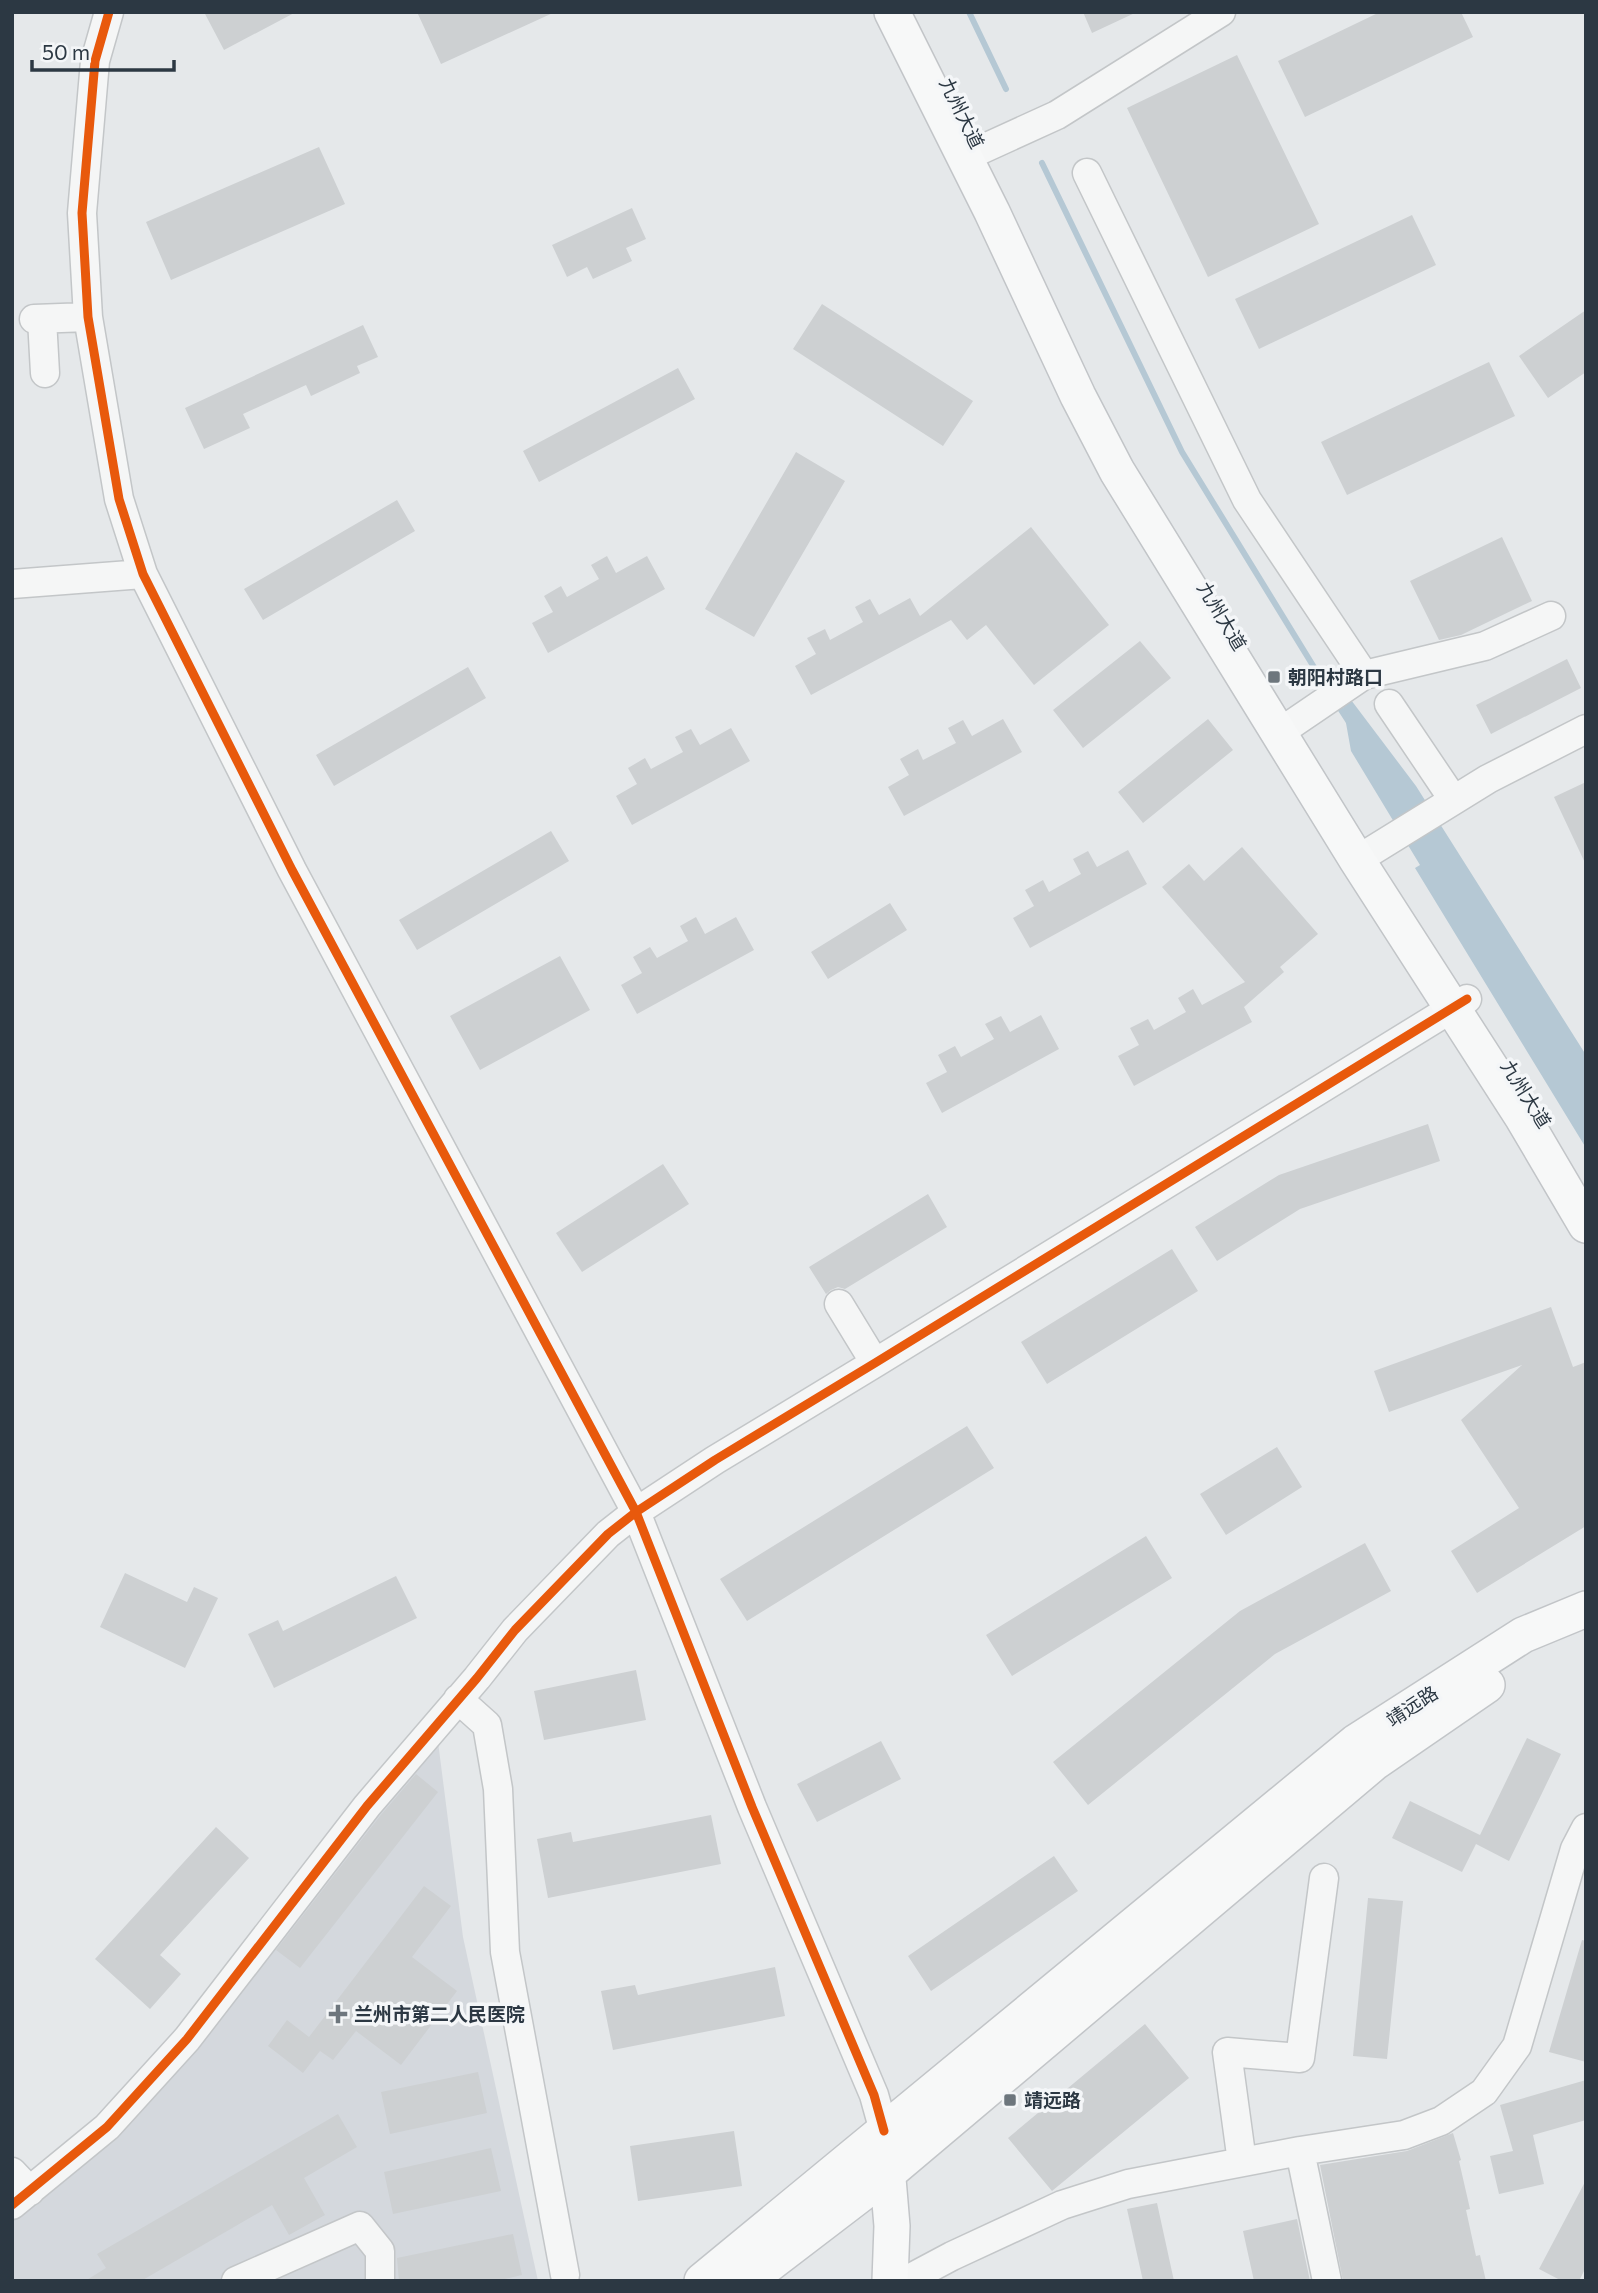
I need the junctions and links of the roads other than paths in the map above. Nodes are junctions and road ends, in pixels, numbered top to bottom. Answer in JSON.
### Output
{"nodes":[{"id":1,"x":109,"y":12,"type":"edge"},
{"id":2,"x":892,"y":12,"type":"edge"},
{"id":3,"x":912,"y":12,"type":"edge"},
{"id":4,"x":1221,"y":12,"type":"edge"},
{"id":5,"x":972,"y":153,"type":"junction"},
{"id":6,"x":1087,"y":173,"type":"dead end"},
{"id":7,"x":88,"y":317,"type":"junction"},
{"id":8,"x":45,"y":373,"type":"dead end"},
{"id":9,"x":143,"y":574,"type":"junction"},
{"id":10,"x":12,"y":584,"type":"edge"},
{"id":11,"x":1550,"y":616,"type":"dead end"},
{"id":12,"x":1343,"y":690,"type":"junction"},
{"id":13,"x":1389,"y":705,"type":"dead end"},
{"id":14,"x":1283,"y":728,"type":"junction"},
{"id":15,"x":1586,"y":729,"type":"edge"},
{"id":16,"x":1444,"y":805,"type":"junction"},
{"id":17,"x":1373,"y":848,"type":"junction"},
{"id":18,"x":1459,"y":1003,"type":"junction"},
{"id":19,"x":1586,"y":1189,"type":"edge"},
{"id":20,"x":1586,"y":1225,"type":"edge"},
{"id":21,"x":839,"y":1304,"type":"dead end"},
{"id":22,"x":875,"y":1363,"type":"junction"},
{"id":23,"x":636,"y":1512,"type":"junction"},
{"id":24,"x":1586,"y":1609,"type":"edge"},
{"id":25,"x":1586,"y":1634,"type":"edge"},
{"id":26,"x":458,"y":1699,"type":"junction"},
{"id":27,"x":1586,"y":1828,"type":"edge"},
{"id":28,"x":1324,"y":1878,"type":"dead end"},
{"id":29,"x":884,"y":2131,"type":"junction"},
{"id":30,"x":1300,"y":2151,"type":"junction"},
{"id":31,"x":1242,"y":2162,"type":"junction"},
{"id":32,"x":887,"y":2174,"type":"junction"},
{"id":33,"x":18,"y":2189,"type":"edge"},
{"id":34,"x":565,"y":2275,"type":"dead end"},
{"id":35,"x":236,"y":2281,"type":"edge"},
{"id":36,"x":380,"y":2281,"type":"edge"},
{"id":37,"x":702,"y":2281,"type":"edge"},
{"id":38,"x":747,"y":2281,"type":"edge"},
{"id":39,"x":890,"y":2281,"type":"edge"},
{"id":40,"x":905,"y":2281,"type":"edge"},
{"id":41,"x":1326,"y":2281,"type":"edge"}],
"edges":[{"from":1,"to":7,"type":"street"},
{"from":2,"to":5,"type":"main road"},
{"from":3,"to":5,"type":"main road","name":"九州大道"},
{"from":4,"to":5,"type":"street"},
{"from":5,"to":14,"type":"main road","name":"九州大道"},
{"from":6,"to":12,"type":"street"},
{"from":7,"to":8,"type":"street"},
{"from":7,"to":9,"type":"street"},
{"from":9,"to":10,"type":"street"},
{"from":9,"to":23,"type":"street"},
{"from":11,"to":12,"type":"street"},
{"from":12,"to":14,"type":"street"},
{"from":13,"to":16,"type":"street"},
{"from":14,"to":17,"type":"main road","name":"九州大道"},
{"from":15,"to":16,"type":"street"},
{"from":16,"to":17,"type":"street"},
{"from":17,"to":18,"type":"main road","name":"九州大道"},
{"from":18,"to":19,"type":"main road","name":"九州大道"},
{"from":18,"to":20,"type":"main road"},
{"from":18,"to":22,"type":"street"},
{"from":21,"to":22,"type":"street"},
{"from":22,"to":23,"type":"street"},
{"from":23,"to":26,"type":"street"},
{"from":23,"to":29,"type":"street"},
{"from":24,"to":29,"type":"main road","name":"靖远路"},
{"from":25,"to":32,"type":"main road","name":"靖远路"},
{"from":26,"to":33,"type":"street"},
{"from":26,"to":34,"type":"street"},
{"from":27,"to":30,"type":"street"},
{"from":28,"to":31,"type":"street"},
{"from":29,"to":32,"type":"main road"},
{"from":29,"to":37,"type":"main road","name":"靖远路"},
{"from":30,"to":31,"type":"street"},
{"from":30,"to":41,"type":"street"},
{"from":31,"to":40,"type":"street"},
{"from":32,"to":38,"type":"main road","name":"靖远路"},
{"from":32,"to":39,"type":"main road"},
{"from":35,"to":36,"type":"street"}]}
